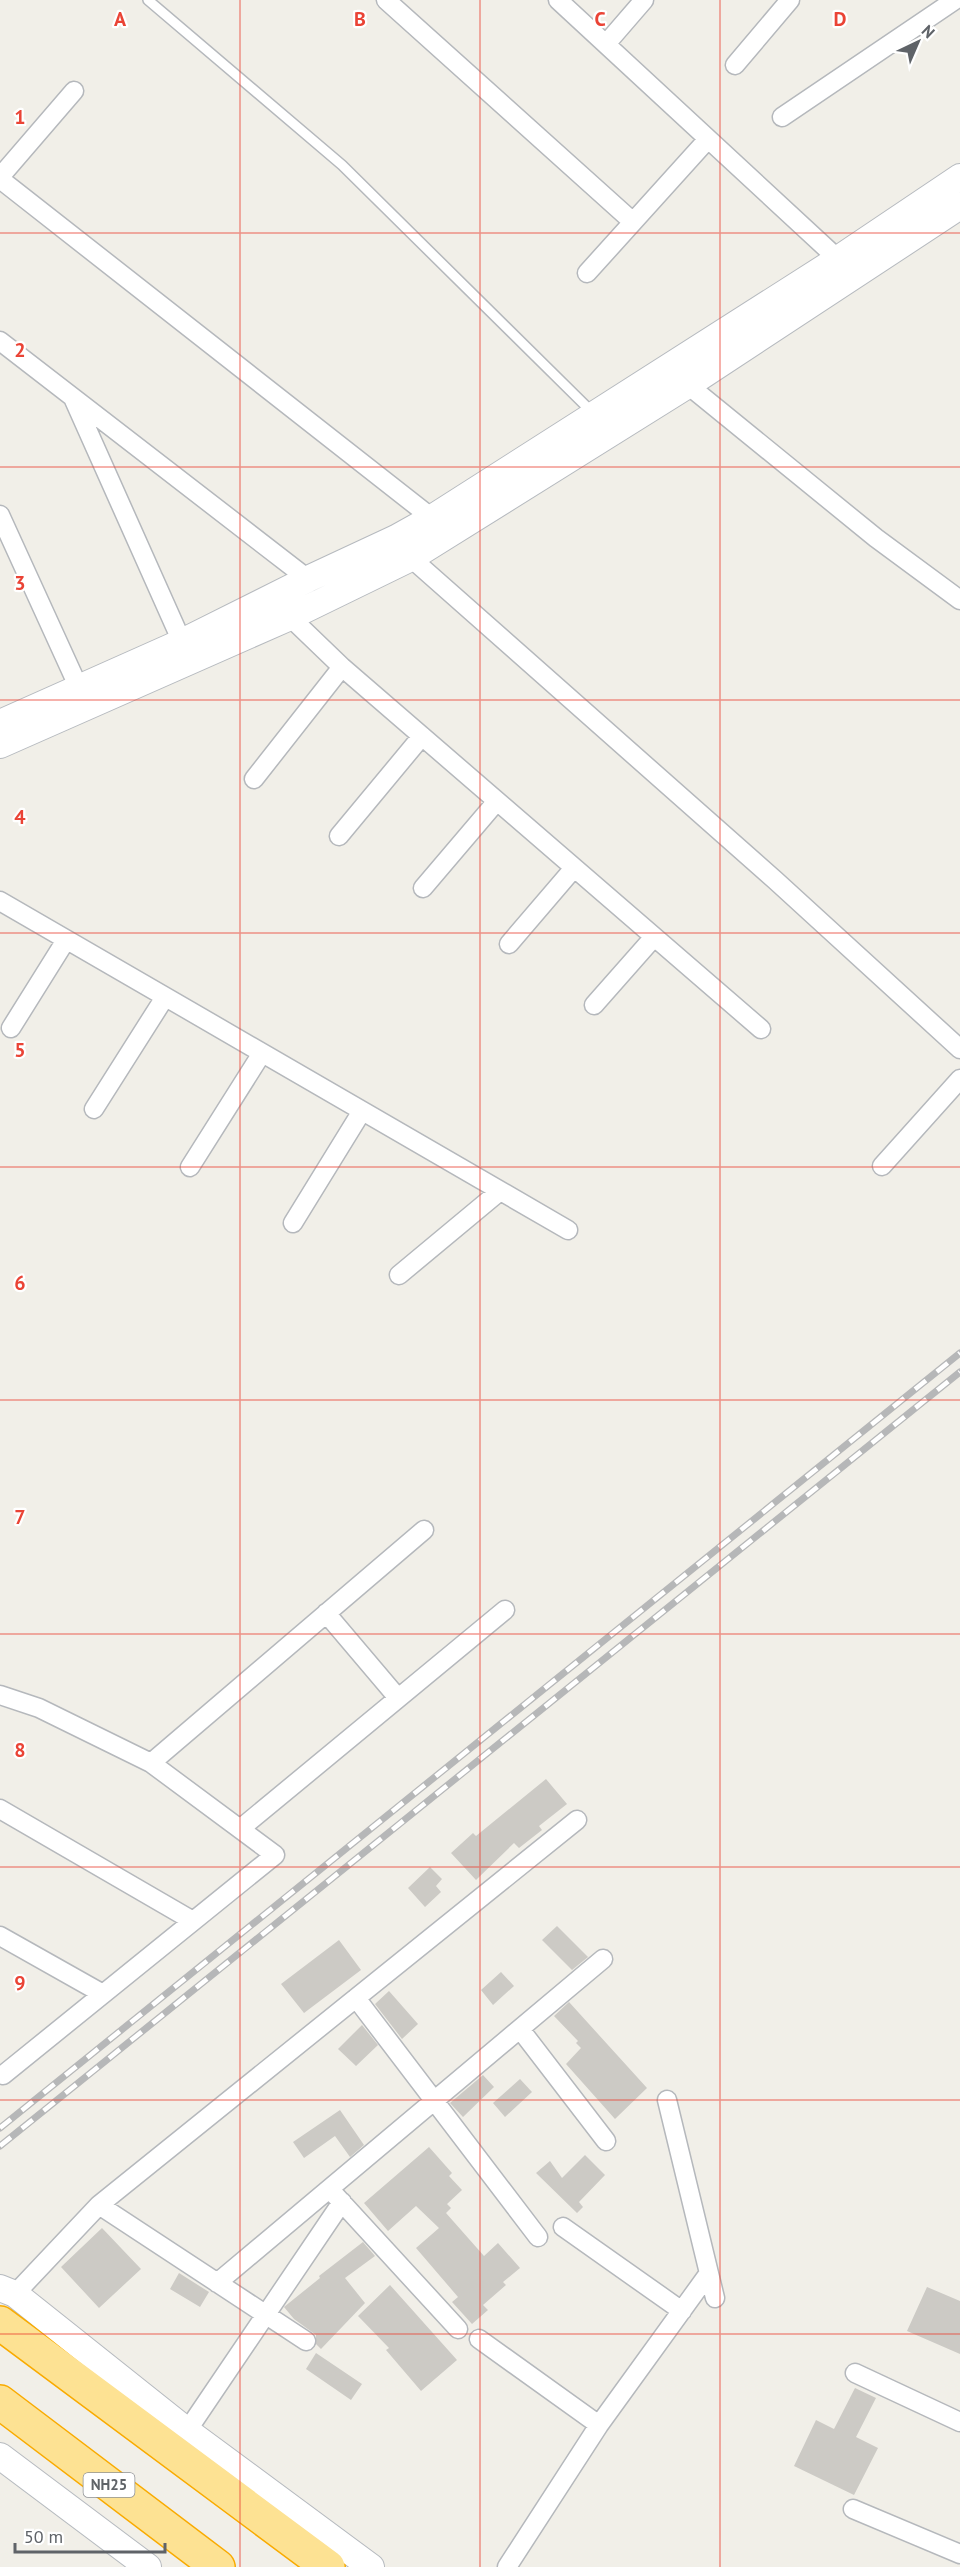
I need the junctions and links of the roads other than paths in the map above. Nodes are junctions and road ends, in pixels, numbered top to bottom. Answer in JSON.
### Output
{"nodes":[{"id":1,"x":148,"y":0,"type":"edge"},
{"id":2,"x":386,"y":0,"type":"edge"},
{"id":3,"x":558,"y":0,"type":"edge"},
{"id":4,"x":644,"y":0,"type":"edge"},
{"id":5,"x":790,"y":0,"type":"edge"},
{"id":6,"x":955,"y":0,"type":"edge"},
{"id":7,"x":606,"y":44,"type":"junction"},
{"id":8,"x":735,"y":65,"type":"dead end"},
{"id":9,"x":74,"y":91,"type":"dead end"},
{"id":10,"x":782,"y":117,"type":"dead end"},
{"id":11,"x":708,"y":139,"type":"junction"},
{"id":12,"x":960,"y":177,"type":"edge"},
{"id":13,"x":0,"y":178,"type":"edge"},
{"id":14,"x":960,"y":206,"type":"edge"},
{"id":15,"x":633,"y":222,"type":"junction"},
{"id":16,"x":838,"y":259,"type":"junction"},
{"id":17,"x":587,"y":273,"type":"dead end"},
{"id":18,"x":0,"y":341,"type":"edge"},
{"id":19,"x":688,"y":385,"type":"junction"},
{"id":20,"x":73,"y":397,"type":"junction"},
{"id":21,"x":595,"y":415,"type":"junction"},
{"id":22,"x":0,"y":515,"type":"edge"},
{"id":23,"x":439,"y":527,"type":"junction"},
{"id":24,"x":404,"y":548,"type":"junction"},
{"id":25,"x":308,"y":579,"type":"junction"},
{"id":26,"x":960,"y":600,"type":"edge"},
{"id":27,"x":291,"y":617,"type":"junction"},
{"id":28,"x":182,"y":642,"type":"junction"},
{"id":29,"x":342,"y":667,"type":"junction"},
{"id":30,"x":78,"y":686,"type":"junction"},
{"id":31,"x":0,"y":723,"type":"edge"},
{"id":32,"x":422,"y":736,"type":"junction"},
{"id":33,"x":0,"y":745,"type":"edge"},
{"id":34,"x":254,"y":779,"type":"dead end"},
{"id":35,"x":497,"y":801,"type":"junction"},
{"id":36,"x":339,"y":836,"type":"dead end"},
{"id":37,"x":574,"y":868,"type":"junction"},
{"id":38,"x":423,"y":888,"type":"dead end"},
{"id":39,"x":0,"y":902,"type":"edge"},
{"id":40,"x":654,"y":937,"type":"junction"},
{"id":41,"x":66,"y":940,"type":"junction"},
{"id":42,"x":509,"y":944,"type":"dead end"},
{"id":43,"x":165,"y":997,"type":"junction"},
{"id":44,"x":594,"y":1005,"type":"dead end"},
{"id":45,"x":11,"y":1028,"type":"dead end"},
{"id":46,"x":761,"y":1029,"type":"dead end"},
{"id":47,"x":960,"y":1049,"type":"edge"},
{"id":48,"x":262,"y":1053,"type":"junction"},
{"id":49,"x":960,"y":1079,"type":"edge"},
{"id":50,"x":94,"y":1110,"type":"dead end"},
{"id":51,"x":362,"y":1111,"type":"junction"},
{"id":52,"x":882,"y":1166,"type":"dead end"},
{"id":53,"x":189,"y":1167,"type":"dead end"},
{"id":54,"x":500,"y":1191,"type":"junction"},
{"id":55,"x":293,"y":1222,"type":"dead end"},
{"id":56,"x":568,"y":1230,"type":"dead end"},
{"id":57,"x":399,"y":1275,"type":"dead end"},
{"id":58,"x":424,"y":1530,"type":"dead end"},
{"id":59,"x":505,"y":1610,"type":"dead end"},
{"id":60,"x":326,"y":1613,"type":"junction"},
{"id":61,"x":0,"y":1695,"type":"edge"},
{"id":62,"x":398,"y":1698,"type":"junction"},
{"id":63,"x":151,"y":1762,"type":"junction"},
{"id":64,"x":0,"y":1809,"type":"edge"},
{"id":65,"x":578,"y":1820,"type":"dead end"},
{"id":66,"x":240,"y":1829,"type":"junction"},
{"id":67,"x":193,"y":1921,"type":"junction"},
{"id":68,"x":0,"y":1936,"type":"edge"},
{"id":69,"x":603,"y":1959,"type":"dead end"},
{"id":70,"x":103,"y":1994,"type":"junction"},
{"id":71,"x":356,"y":1998,"type":"junction"},
{"id":72,"x":520,"y":2029,"type":"junction"},
{"id":73,"x":3,"y":2076,"type":"dead end"},
{"id":74,"x":667,"y":2100,"type":"dead end"},
{"id":75,"x":434,"y":2101,"type":"junction"},
{"id":76,"x":606,"y":2141,"type":"dead end"},
{"id":77,"x":336,"y":2196,"type":"junction"},
{"id":78,"x":99,"y":2205,"type":"junction"},
{"id":79,"x":563,"y":2227,"type":"dead end"},
{"id":80,"x":538,"y":2237,"type":"dead end"},
{"id":81,"x":709,"y":2273,"type":"junction"},
{"id":82,"x":218,"y":2283,"type":"junction"},
{"id":83,"x":8,"y":2291,"type":"edge"},
{"id":84,"x":715,"y":2298,"type":"dead end"},
{"id":85,"x":682,"y":2311,"type":"junction"},
{"id":86,"x":264,"y":2314,"type":"junction"},
{"id":87,"x":0,"y":2323,"type":"edge"},
{"id":88,"x":458,"y":2329,"type":"dead end"},
{"id":89,"x":479,"y":2339,"type":"dead end"},
{"id":90,"x":306,"y":2341,"type":"dead end"},
{"id":91,"x":855,"y":2373,"type":"dead end"},
{"id":92,"x":0,"y":2402,"type":"edge"},
{"id":93,"x":960,"y":2422,"type":"edge"},
{"id":94,"x":599,"y":2425,"type":"junction"},
{"id":95,"x":187,"y":2431,"type":"junction"},
{"id":96,"x":0,"y":2456,"type":"edge"},
{"id":97,"x":853,"y":2509,"type":"dead end"},
{"id":98,"x":960,"y":2554,"type":"edge"},
{"id":99,"x":148,"y":2567,"type":"edge"},
{"id":100,"x":218,"y":2567,"type":"edge"},
{"id":101,"x":328,"y":2567,"type":"edge"},
{"id":102,"x":371,"y":2567,"type":"edge"},
{"id":103,"x":507,"y":2567,"type":"edge"}],
"edges":[{"from":1,"to":21,"type":"lane"},
{"from":2,"to":15,"type":"street"},
{"from":3,"to":7,"type":"street"},
{"from":4,"to":7,"type":"street"},
{"from":5,"to":8,"type":"street"},
{"from":6,"to":10,"type":"street"},
{"from":7,"to":11,"type":"street"},
{"from":9,"to":13,"type":"street"},
{"from":11,"to":15,"type":"street"},
{"from":11,"to":16,"type":"street"},
{"from":12,"to":16,"type":"street"},
{"from":13,"to":23,"type":"street"},
{"from":14,"to":19,"type":"street"},
{"from":15,"to":17,"type":"street"},
{"from":16,"to":21,"type":"street"},
{"from":18,"to":20,"type":"street"},
{"from":19,"to":23,"type":"street"},
{"from":19,"to":26,"type":"street"},
{"from":20,"to":25,"type":"street"},
{"from":20,"to":28,"type":"street"},
{"from":21,"to":23,"type":"street"},
{"from":22,"to":30,"type":"street"},
{"from":23,"to":24,"type":"street"},
{"from":24,"to":25,"type":"street"},
{"from":24,"to":27,"type":"street"},
{"from":24,"to":47,"type":"street"},
{"from":25,"to":28,"type":"street"},
{"from":27,"to":29,"type":"street"},
{"from":27,"to":33,"type":"street"},
{"from":28,"to":30,"type":"street"},
{"from":29,"to":32,"type":"street"},
{"from":29,"to":34,"type":"street"},
{"from":30,"to":31,"type":"street"},
{"from":32,"to":35,"type":"street"},
{"from":32,"to":36,"type":"street"},
{"from":35,"to":37,"type":"street"},
{"from":35,"to":38,"type":"street"},
{"from":37,"to":40,"type":"street"},
{"from":37,"to":42,"type":"street"},
{"from":39,"to":41,"type":"street"},
{"from":40,"to":44,"type":"street"},
{"from":40,"to":46,"type":"street"},
{"from":41,"to":43,"type":"street"},
{"from":41,"to":45,"type":"street"},
{"from":43,"to":48,"type":"street"},
{"from":43,"to":50,"type":"street"},
{"from":48,"to":51,"type":"street"},
{"from":48,"to":53,"type":"street"},
{"from":49,"to":52,"type":"street"},
{"from":51,"to":54,"type":"street"},
{"from":51,"to":55,"type":"street"},
{"from":54,"to":56,"type":"street"},
{"from":54,"to":57,"type":"street"},
{"from":58,"to":60,"type":"street"},
{"from":59,"to":62,"type":"street"},
{"from":60,"to":62,"type":"street"},
{"from":60,"to":63,"type":"street"},
{"from":61,"to":63,"type":"street"},
{"from":62,"to":66,"type":"street"},
{"from":63,"to":66,"type":"street"},
{"from":64,"to":67,"type":"street"},
{"from":65,"to":71,"type":"street"},
{"from":66,"to":67,"type":"street"},
{"from":67,"to":70,"type":"street"},
{"from":68,"to":70,"type":"street"},
{"from":69,"to":72,"type":"street"},
{"from":70,"to":73,"type":"street"},
{"from":71,"to":75,"type":"street"},
{"from":71,"to":78,"type":"street"},
{"from":72,"to":75,"type":"street"},
{"from":72,"to":76,"type":"street"},
{"from":74,"to":81,"type":"street"},
{"from":75,"to":77,"type":"street"},
{"from":75,"to":80,"type":"street"},
{"from":77,"to":82,"type":"street"},
{"from":77,"to":86,"type":"street"},
{"from":77,"to":88,"type":"street"},
{"from":78,"to":82,"type":"street"},
{"from":78,"to":83,"type":"street"},
{"from":79,"to":85,"type":"street"},
{"from":81,"to":84,"type":"street"},
{"from":81,"to":85,"type":"street"},
{"from":82,"to":86,"type":"street"},
{"from":83,"to":95,"type":"street"},
{"from":85,"to":94,"type":"street"},
{"from":86,"to":90,"type":"street"},
{"from":86,"to":95,"type":"street"},
{"from":87,"to":101,"type":"highway"},
{"from":89,"to":94,"type":"street"},
{"from":91,"to":93,"type":"street"},
{"from":92,"to":100,"type":"highway","number":"NH25"},
{"from":94,"to":103,"type":"street"},
{"from":95,"to":102,"type":"street"},
{"from":96,"to":99,"type":"street"},
{"from":97,"to":98,"type":"street"}]}
